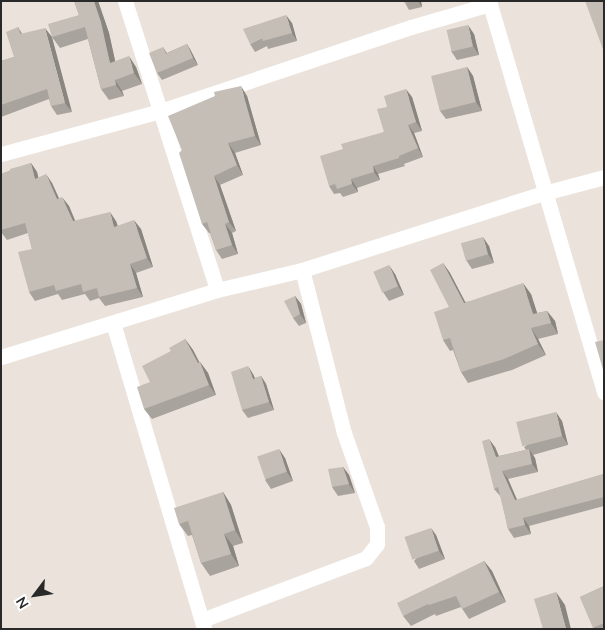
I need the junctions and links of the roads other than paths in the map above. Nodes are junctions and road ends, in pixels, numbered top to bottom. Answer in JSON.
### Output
{"nodes":[{"id":1,"x":125,"y":1,"type":"edge"},
{"id":2,"x":489,"y":2,"type":"edge"},
{"id":3,"x":160,"y":111,"type":"junction"},
{"id":4,"x":1,"y":154,"type":"edge"},
{"id":5,"x":604,"y":177,"type":"edge"},
{"id":6,"x":544,"y":193,"type":"junction"},
{"id":7,"x":302,"y":270,"type":"junction"},
{"id":8,"x":217,"y":290,"type":"junction"},
{"id":9,"x":113,"y":323,"type":"junction"},
{"id":10,"x":1,"y":357,"type":"edge"},
{"id":11,"x":604,"y":392,"type":"edge"},
{"id":12,"x":203,"y":624,"type":"edge"}],
"edges":[{"from":1,"to":3,"type":"street"},
{"from":2,"to":3,"type":"street"},
{"from":2,"to":6,"type":"street"},
{"from":3,"to":4,"type":"street"},
{"from":3,"to":8,"type":"street"},
{"from":5,"to":6,"type":"street"},
{"from":6,"to":7,"type":"street"},
{"from":6,"to":11,"type":"street"},
{"from":7,"to":8,"type":"street"},
{"from":7,"to":12,"type":"street"},
{"from":8,"to":9,"type":"street"},
{"from":9,"to":10,"type":"street"},
{"from":9,"to":12,"type":"street"}]}
